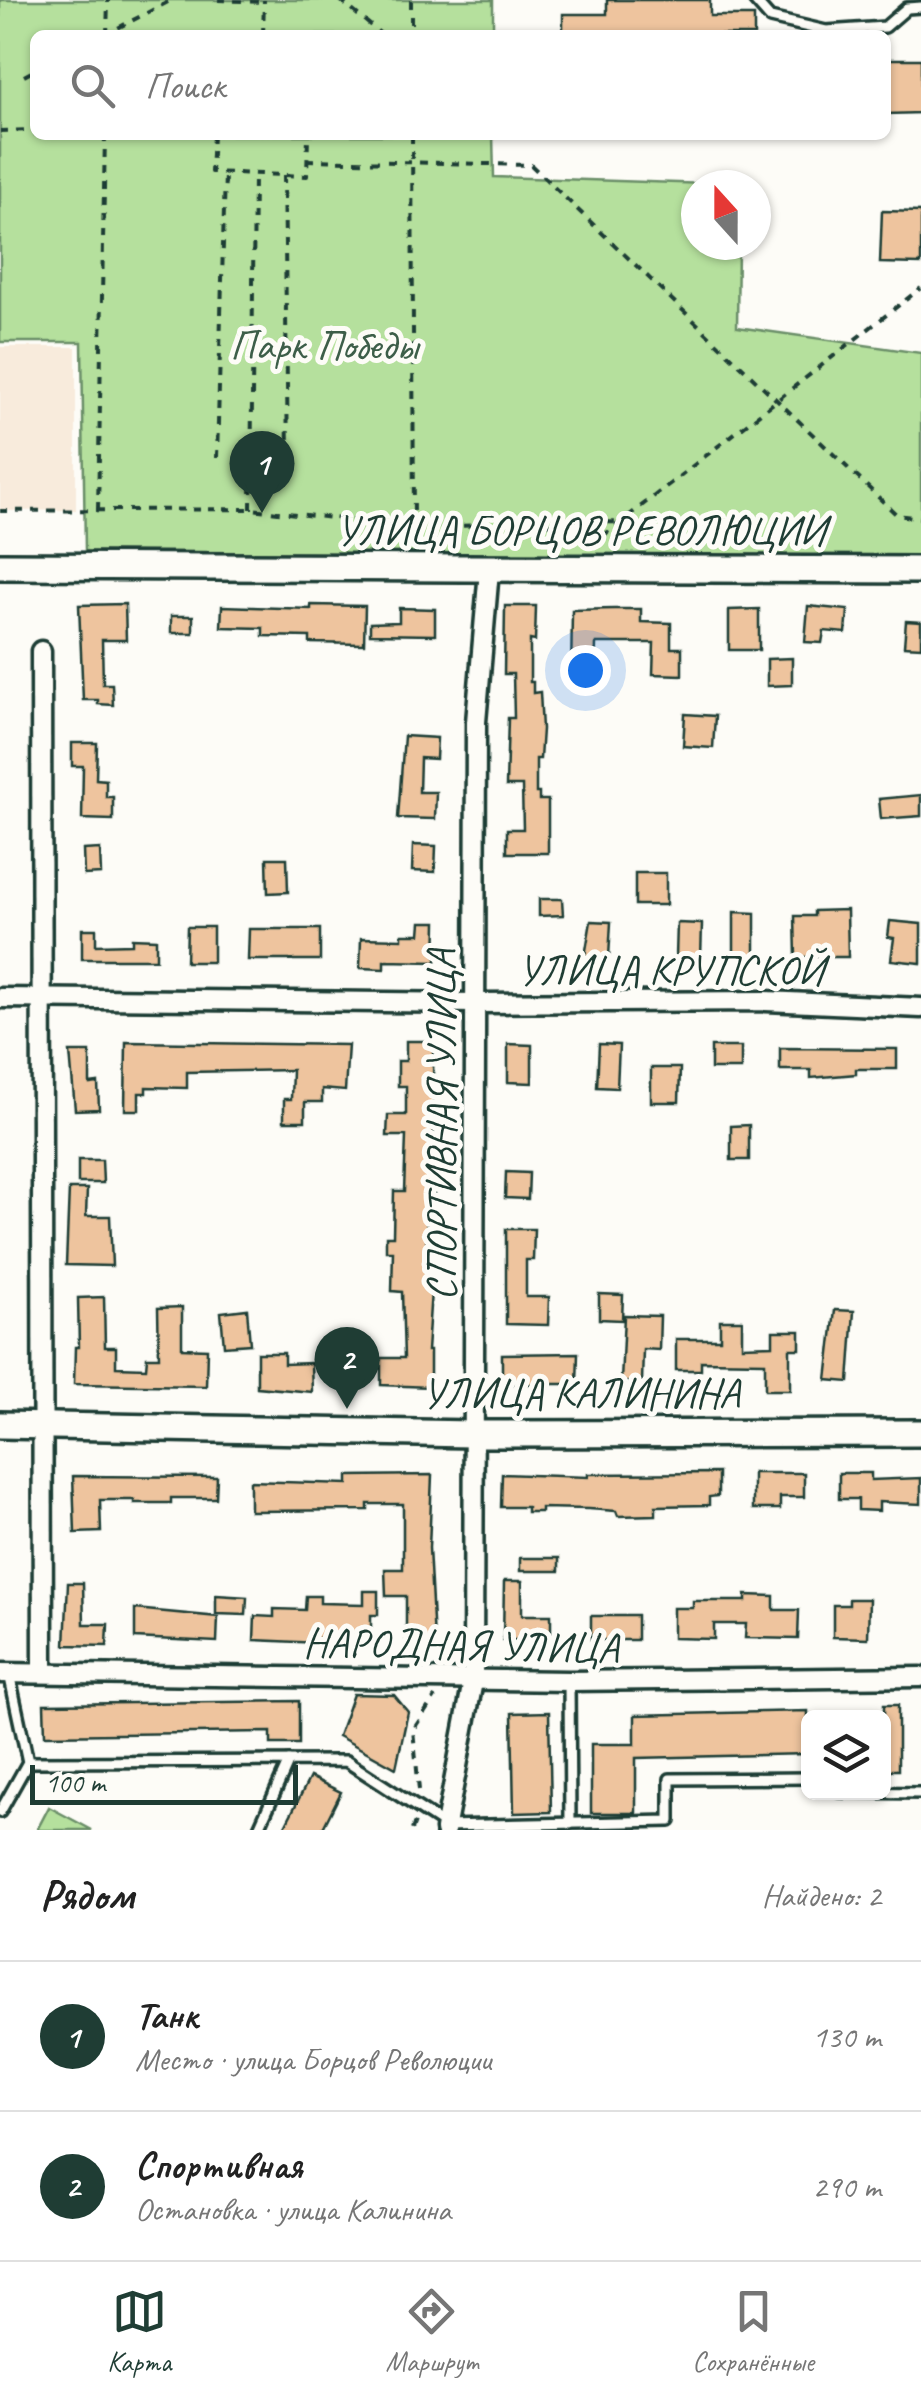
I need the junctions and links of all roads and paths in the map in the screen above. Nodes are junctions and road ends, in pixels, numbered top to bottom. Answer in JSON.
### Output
{"nodes":[{"id":1,"x":108,"y":0,"type":"edge"},
{"id":2,"x":172,"y":0,"type":"edge"},
{"id":3,"x":218,"y":0,"type":"edge"},
{"id":4,"x":340,"y":0,"type":"edge"},
{"id":5,"x":411,"y":0,"type":"edge"},
{"id":6,"x":754,"y":0,"type":"edge"},
{"id":7,"x":264,"y":1,"type":"edge"},
{"id":8,"x":921,"y":7,"type":"edge"},
{"id":9,"x":106,"y":30,"type":"edge"},
{"id":10,"x":114,"y":30,"type":"edge"},
{"id":11,"x":263,"y":30,"type":"edge"},
{"id":12,"x":376,"y":30,"type":"edge"},
{"id":13,"x":411,"y":30,"type":"edge"},
{"id":14,"x":818,"y":30,"type":"edge"},
{"id":15,"x":850,"y":30,"type":"edge"},
{"id":16,"x":30,"y":73,"type":"edge"},
{"id":17,"x":24,"y":76,"type":"dead end"},
{"id":18,"x":30,"y":130,"type":"edge"},
{"id":19,"x":0,"y":131,"type":"edge"},
{"id":20,"x":106,"y":140,"type":"edge"},
{"id":21,"x":213,"y":140,"type":"edge"},
{"id":22,"x":308,"y":140,"type":"edge"},
{"id":23,"x":412,"y":140,"type":"edge"},
{"id":24,"x":308,"y":160,"type":"junction"},
{"id":25,"x":225,"y":172,"type":"junction"},
{"id":26,"x":254,"y":174,"type":"junction"},
{"id":27,"x":284,"y":175,"type":"junction"},
{"id":28,"x":921,"y":288,"type":"edge"},
{"id":29,"x":774,"y":401,"type":"junction"},
{"id":30,"x":288,"y":454,"type":"dead end"},
{"id":31,"x":217,"y":458,"type":"dead end"},
{"id":32,"x":251,"y":509,"type":"junction"},
{"id":33,"x":0,"y":510,"type":"edge"},
{"id":34,"x":98,"y":510,"type":"junction"},
{"id":35,"x":921,"y":518,"type":"edge"},
{"id":36,"x":621,"y":522,"type":"junction"},
{"id":37,"x":414,"y":527,"type":"junction"},
{"id":38,"x":583,"y":552,"type":"dead end"},
{"id":39,"x":0,"y":566,"type":"edge"},
{"id":40,"x":489,"y":570,"type":"junction"},
{"id":41,"x":921,"y":570,"type":"edge"},
{"id":42,"x":41,"y":650,"type":"dead end"},
{"id":43,"x":0,"y":998,"type":"edge"},
{"id":44,"x":43,"y":999,"type":"junction"},
{"id":45,"x":477,"y":1003,"type":"junction"},
{"id":46,"x":921,"y":1008,"type":"edge"},
{"id":47,"x":41,"y":1424,"type":"junction"},
{"id":48,"x":0,"y":1425,"type":"edge"},
{"id":49,"x":921,"y":1432,"type":"edge"},
{"id":50,"x":472,"y":1434,"type":"junction"},
{"id":51,"x":4,"y":1673,"type":"edge"},
{"id":52,"x":43,"y":1673,"type":"junction"},
{"id":53,"x":921,"y":1677,"type":"edge"},
{"id":54,"x":473,"y":1681,"type":"junction"},
{"id":55,"x":569,"y":1682,"type":"junction"},
{"id":56,"x":438,"y":1693,"type":"dead end"},
{"id":57,"x":289,"y":1761,"type":"junction"},
{"id":58,"x":28,"y":1762,"type":"junction"},
{"id":59,"x":801,"y":1778,"type":"edge"},
{"id":60,"x":891,"y":1793,"type":"edge"},
{"id":61,"x":921,"y":1793,"type":"edge"},
{"id":62,"x":420,"y":1809,"type":"junction"},
{"id":63,"x":0,"y":1812,"type":"edge"},
{"id":64,"x":570,"y":1824,"type":"junction"},
{"id":65,"x":445,"y":1828,"type":"edge"},
{"id":66,"x":258,"y":1830,"type":"edge"},
{"id":67,"x":412,"y":1830,"type":"edge"}],
"edges":[{"from":1,"to":9,"type":"path"},
{"from":2,"to":10,"type":"path"},
{"from":3,"to":7,"type":"path"},
{"from":4,"to":12,"type":"path"},
{"from":5,"to":13,"type":"path"},
{"from":6,"to":14,"type":"lane"},
{"from":7,"to":11,"type":"path"},
{"from":8,"to":15,"type":"lane"},
{"from":16,"to":17,"type":"path"},
{"from":18,"to":19,"type":"path"},
{"from":20,"to":34,"type":"path"},
{"from":21,"to":25,"type":"path"},
{"from":22,"to":24,"type":"path"},
{"from":23,"to":37,"type":"path"},
{"from":24,"to":27,"type":"path"},
{"from":24,"to":29,"type":"path"},
{"from":25,"to":26,"type":"path"},
{"from":25,"to":31,"type":"path"},
{"from":26,"to":27,"type":"path"},
{"from":26,"to":32,"type":"path"},
{"from":27,"to":30,"type":"path"},
{"from":28,"to":29,"type":"path"},
{"from":29,"to":35,"type":"path"},
{"from":29,"to":36,"type":"path"},
{"from":32,"to":34,"type":"path"},
{"from":32,"to":37,"type":"path"},
{"from":33,"to":34,"type":"path"},
{"from":36,"to":37,"type":"path"},
{"from":36,"to":38,"type":"path"},
{"from":39,"to":40,"type":"street","name":"УЛИЦА БОРЦОВ РЕВОЛЮЦИИ"},
{"from":40,"to":41,"type":"street","name":"УЛИЦА БОРЦОВ РЕВОЛЮЦИИ"},
{"from":40,"to":45,"type":"street","name":"СПОРТИВНАЯ УЛИЦА"},
{"from":42,"to":44,"type":"street"},
{"from":43,"to":44,"type":"street","name":"УЛИЦА КРУПСКОЙ"},
{"from":44,"to":45,"type":"street","name":"УЛИЦА КРУПСКОЙ"},
{"from":44,"to":47,"type":"street"},
{"from":45,"to":46,"type":"street","name":"УЛИЦА КРУПСКОЙ"},
{"from":45,"to":50,"type":"street","name":"СПОРТИВНАЯ УЛИЦА"},
{"from":47,"to":48,"type":"street","name":"УЛИЦА КАЛИНИНА"},
{"from":47,"to":50,"type":"street","name":"УЛИЦА КАЛИНИНА"},
{"from":47,"to":52,"type":"street"},
{"from":49,"to":50,"type":"street","name":"УЛИЦА КАЛИНИНА"},
{"from":50,"to":54,"type":"street","name":"СПОРТИВНАЯ УЛИЦА"},
{"from":51,"to":52,"type":"street","name":"НАРОДНАЯ УЛИЦА"},
{"from":51,"to":58,"type":"lane"},
{"from":52,"to":54,"type":"street","name":"НАРОДНАЯ УЛИЦА"},
{"from":53,"to":55,"type":"street","name":"НАРОДНАЯ УЛИЦА"},
{"from":54,"to":55,"type":"street","name":"НАРОДНАЯ УЛИЦА"},
{"from":54,"to":65,"type":"street","name":"СПОРТИВНАЯ УЛИЦА"},
{"from":55,"to":64,"type":"lane"},
{"from":56,"to":62,"type":"path"},
{"from":57,"to":58,"type":"lane"},
{"from":57,"to":62,"type":"lane"},
{"from":57,"to":66,"type":"lane"},
{"from":58,"to":63,"type":"lane"},
{"from":59,"to":64,"type":"lane"},
{"from":60,"to":61,"type":"lane"},
{"from":62,"to":65,"type":"lane"},
{"from":62,"to":67,"type":"path"},
{"from":64,"to":65,"type":"lane"}]}
